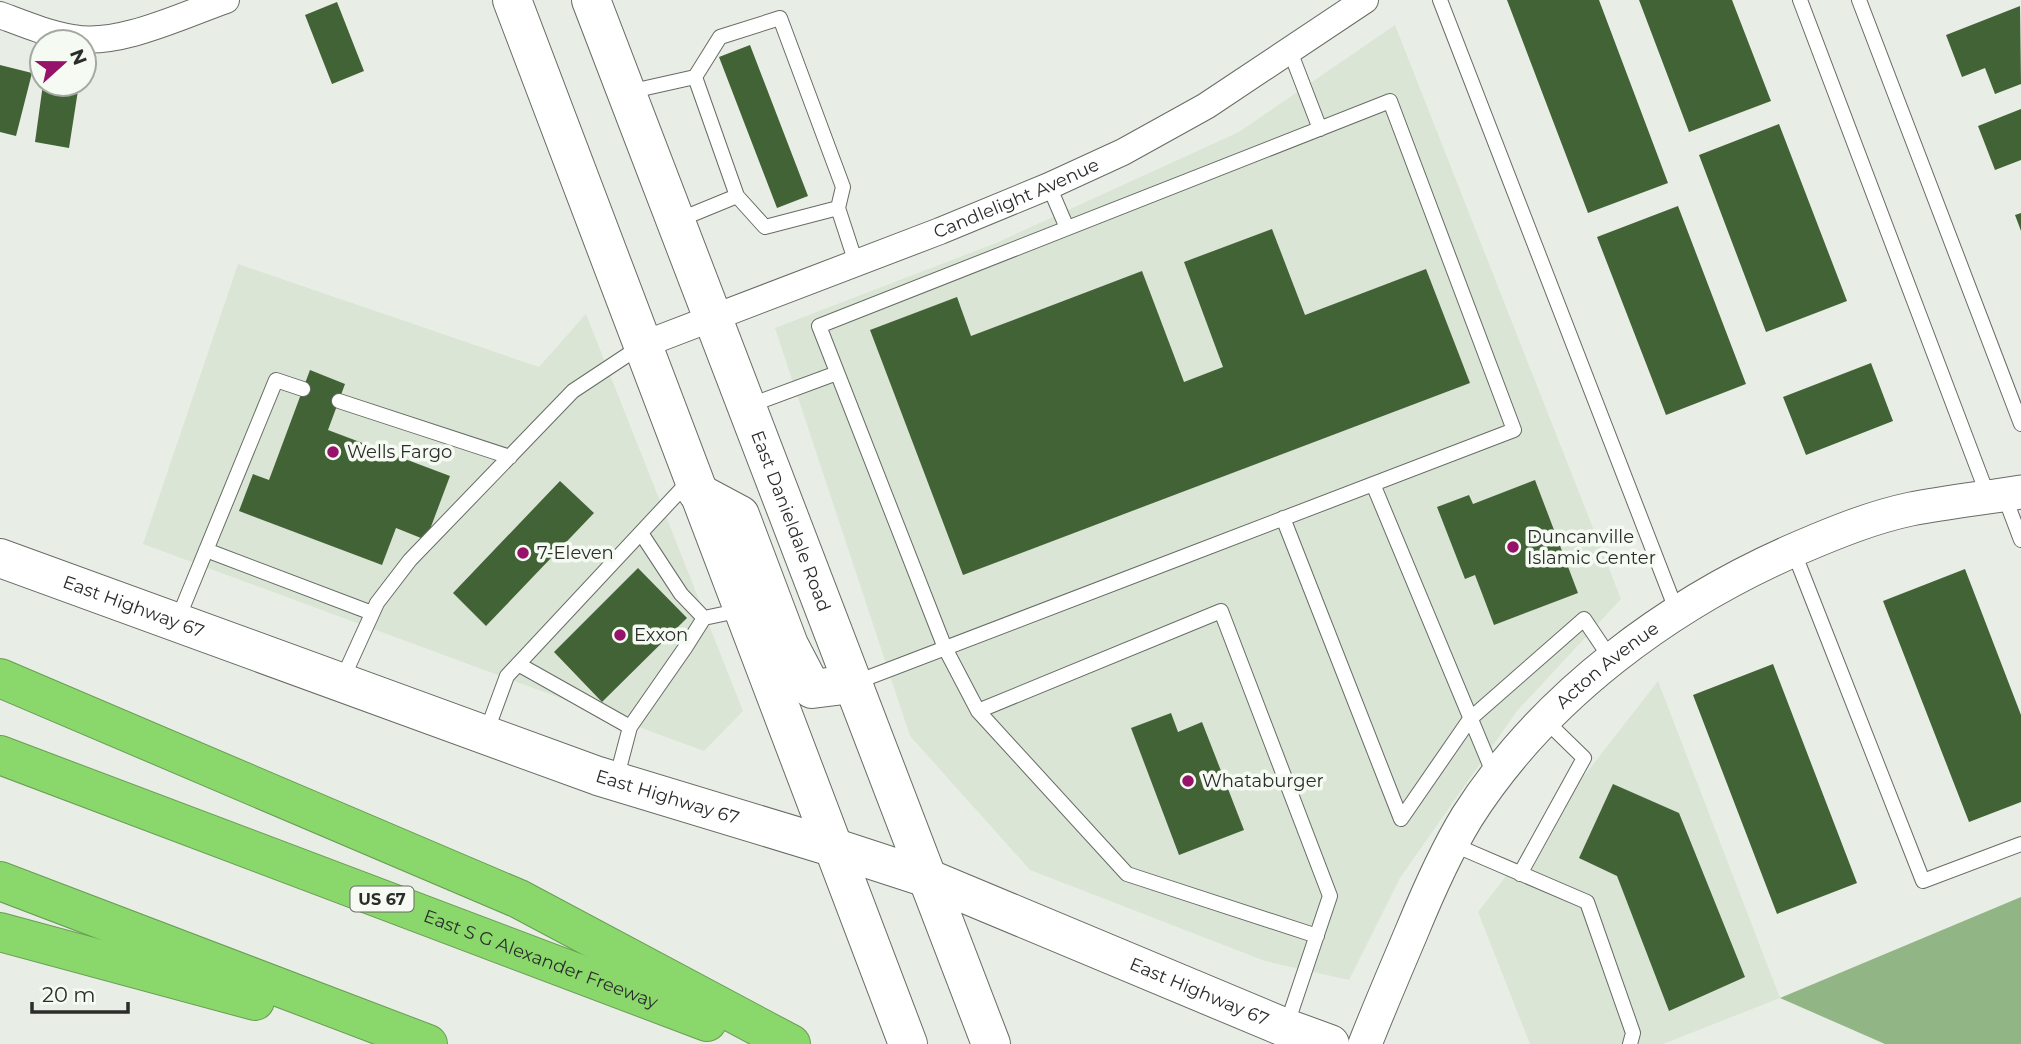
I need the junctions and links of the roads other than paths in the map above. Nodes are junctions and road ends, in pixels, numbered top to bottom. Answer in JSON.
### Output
{"nodes":[{"id":1,"x":226,"y":0,"type":"edge"},
{"id":2,"x":512,"y":0,"type":"edge"},
{"id":3,"x":591,"y":0,"type":"edge"},
{"id":4,"x":1365,"y":0,"type":"edge"},
{"id":5,"x":1440,"y":0,"type":"edge"},
{"id":6,"x":1800,"y":0,"type":"edge"},
{"id":7,"x":1859,"y":0,"type":"edge"},
{"id":8,"x":0,"y":15,"type":"edge"},
{"id":9,"x":1290,"y":51,"type":"junction"},
{"id":10,"x":695,"y":77,"type":"junction"},
{"id":11,"x":627,"y":93,"type":"junction"},
{"id":12,"x":1320,"y":129,"type":"junction"},
{"id":13,"x":1049,"y":186,"type":"junction"},
{"id":14,"x":737,"y":196,"type":"junction"},
{"id":15,"x":838,"y":208,"type":"junction"},
{"id":16,"x":676,"y":221,"type":"junction"},
{"id":17,"x":1067,"y":228,"type":"junction"},
{"id":18,"x":856,"y":263,"type":"junction"},
{"id":19,"x":713,"y":318,"type":"junction"},
{"id":20,"x":642,"y":345,"type":"junction"},
{"id":21,"x":837,"y":373,"type":"junction"},
{"id":22,"x":303,"y":389,"type":"dead end"},
{"id":23,"x":339,"y":401,"type":"dead end"},
{"id":24,"x":747,"y":407,"type":"junction"},
{"id":25,"x":2021,"y":424,"type":"edge"},
{"id":26,"x":510,"y":457,"type":"junction"},
{"id":27,"x":695,"y":484,"type":"junction"},
{"id":28,"x":1373,"y":484,"type":"junction"},
{"id":29,"x":2005,"y":495,"type":"edge"},
{"id":30,"x":1283,"y":518,"type":"junction"},
{"id":31,"x":641,"y":533,"type":"junction"},
{"id":32,"x":2021,"y":540,"type":"edge"},
{"id":33,"x":206,"y":550,"type":"junction"},
{"id":34,"x":1793,"y":550,"type":"junction"},
{"id":35,"x":0,"y":558,"type":"edge"},
{"id":36,"x":742,"y":610,"type":"junction"},
{"id":37,"x":372,"y":613,"type":"junction"},
{"id":38,"x":1677,"y":613,"type":"junction"},
{"id":39,"x":704,"y":618,"type":"junction"},
{"id":40,"x":177,"y":622,"type":"junction"},
{"id":41,"x":945,"y":648,"type":"junction"},
{"id":42,"x":1611,"y":659,"type":"junction"},
{"id":43,"x":518,"y":664,"type":"junction"},
{"id":44,"x":0,"y":678,"type":"edge"},
{"id":45,"x":342,"y":682,"type":"junction"},
{"id":46,"x":852,"y":684,"type":"junction"},
{"id":47,"x":978,"y":711,"type":"junction"},
{"id":48,"x":1470,"y":719,"type":"junction"},
{"id":49,"x":1545,"y":720,"type":"junction"},
{"id":50,"x":630,"y":727,"type":"junction"},
{"id":51,"x":485,"y":734,"type":"junction"},
{"id":52,"x":0,"y":755,"type":"edge"},
{"id":53,"x":1495,"y":779,"type":"junction"},
{"id":54,"x":615,"y":782,"type":"junction"},
{"id":55,"x":1452,"y":844,"type":"junction"},
{"id":56,"x":2021,"y":844,"type":"edge"},
{"id":57,"x":832,"y":847,"type":"junction"},
{"id":58,"x":1520,"y":873,"type":"junction"},
{"id":59,"x":927,"y":878,"type":"junction"},
{"id":60,"x":0,"y":881,"type":"edge"},
{"id":61,"x":0,"y":932,"type":"edge"},
{"id":62,"x":1317,"y":936,"type":"junction"},
{"id":63,"x":1286,"y":1028,"type":"junction"},
{"id":64,"x":415,"y":1044,"type":"edge"},
{"id":65,"x":428,"y":1044,"type":"edge"},
{"id":66,"x":765,"y":1044,"type":"edge"},
{"id":67,"x":790,"y":1044,"type":"edge"},
{"id":68,"x":908,"y":1044,"type":"edge"},
{"id":69,"x":990,"y":1044,"type":"edge"},
{"id":70,"x":1329,"y":1044,"type":"edge"},
{"id":71,"x":1365,"y":1044,"type":"edge"},
{"id":72,"x":1630,"y":1044,"type":"edge"}],
"edges":[{"from":1,"to":8,"type":"street"},
{"from":2,"to":20,"type":"main road"},
{"from":3,"to":11,"type":"main road","name":"East Danieldale Road"},
{"from":4,"to":9,"type":"street","name":"Candlelight Avenue"},
{"from":5,"to":38,"type":"lane"},
{"from":6,"to":29,"type":"lane"},
{"from":7,"to":25,"type":"lane"},
{"from":9,"to":12,"type":"lane"},
{"from":9,"to":13,"type":"street","name":"Candlelight Avenue"},
{"from":10,"to":11,"type":"lane"},
{"from":10,"to":14,"type":"lane"},
{"from":10,"to":15,"type":"lane"},
{"from":11,"to":16,"type":"main road","name":"East Danieldale Road"},
{"from":12,"to":17,"type":"lane"},
{"from":12,"to":28,"type":"lane"},
{"from":13,"to":17,"type":"lane"},
{"from":13,"to":18,"type":"street","name":"Candlelight Avenue"},
{"from":14,"to":15,"type":"lane"},
{"from":14,"to":16,"type":"lane"},
{"from":15,"to":18,"type":"lane"},
{"from":16,"to":19,"type":"main road","name":"East Danieldale Road"},
{"from":17,"to":21,"type":"lane"},
{"from":18,"to":19,"type":"street","name":"Candlelight Avenue"},
{"from":19,"to":20,"type":"street","name":"Candlelight Avenue"},
{"from":19,"to":24,"type":"main road","name":"East Danieldale Road"},
{"from":20,"to":26,"type":"lane"},
{"from":20,"to":27,"type":"main road"},
{"from":21,"to":24,"type":"lane"},
{"from":21,"to":41,"type":"lane"},
{"from":22,"to":33,"type":"lane"},
{"from":23,"to":26,"type":"lane"},
{"from":24,"to":46,"type":"main road","name":"East Danieldale Road"},
{"from":26,"to":37,"type":"lane"},
{"from":27,"to":31,"type":"lane"},
{"from":27,"to":36,"type":"main road"},
{"from":27,"to":46,"type":"main road"},
{"from":28,"to":30,"type":"lane"},
{"from":28,"to":48,"type":"lane"},
{"from":29,"to":32,"type":"lane"},
{"from":29,"to":34,"type":"street","name":"Acton Avenue"},
{"from":30,"to":41,"type":"lane"},
{"from":30,"to":48,"type":"lane"},
{"from":31,"to":39,"type":"lane"},
{"from":31,"to":43,"type":"lane"},
{"from":33,"to":37,"type":"lane"},
{"from":33,"to":40,"type":"lane"},
{"from":34,"to":38,"type":"street","name":"Acton Avenue"},
{"from":34,"to":56,"type":"lane"},
{"from":35,"to":40,"type":"main road","name":"East Highway 67"},
{"from":36,"to":39,"type":"lane"},
{"from":36,"to":57,"type":"main road"},
{"from":37,"to":45,"type":"lane"},
{"from":38,"to":42,"type":"street","name":"Acton Avenue"},
{"from":39,"to":50,"type":"lane"},
{"from":40,"to":45,"type":"main road","name":"East Highway 67"},
{"from":41,"to":46,"type":"lane"},
{"from":41,"to":47,"type":"lane"},
{"from":42,"to":48,"type":"lane"},
{"from":42,"to":49,"type":"street","name":"Acton Avenue"},
{"from":43,"to":50,"type":"lane"},
{"from":43,"to":51,"type":"lane"},
{"from":44,"to":67,"type":"highway"},
{"from":45,"to":51,"type":"main road","name":"East Highway 67"},
{"from":46,"to":59,"type":"main road","name":"East Danieldale Road"},
{"from":47,"to":62,"type":"lane"},
{"from":47,"to":62,"type":"lane"},
{"from":48,"to":53,"type":"lane"},
{"from":49,"to":53,"type":"street","name":"Acton Avenue"},
{"from":49,"to":58,"type":"lane"},
{"from":50,"to":54,"type":"lane"},
{"from":51,"to":54,"type":"main road","name":"East Highway 67"},
{"from":52,"to":66,"type":"highway","name":"East S G Alexander Freeway","number":"US 67"},
{"from":53,"to":55,"type":"street","name":"Acton Avenue"},
{"from":54,"to":57,"type":"main road","name":"East Highway 67"},
{"from":55,"to":58,"type":"lane"},
{"from":55,"to":71,"type":"street","name":"Acton Avenue"},
{"from":57,"to":59,"type":"main road","name":"East Highway 67"},
{"from":57,"to":68,"type":"main road"},
{"from":58,"to":72,"type":"lane"},
{"from":59,"to":63,"type":"main road","name":"East Highway 67"},
{"from":59,"to":69,"type":"main road","name":"East Danieldale Road"},
{"from":60,"to":65,"type":"highway"},
{"from":61,"to":64,"type":"highway"},
{"from":62,"to":63,"type":"lane"},
{"from":63,"to":70,"type":"main road","name":"East Highway 67"}]}
